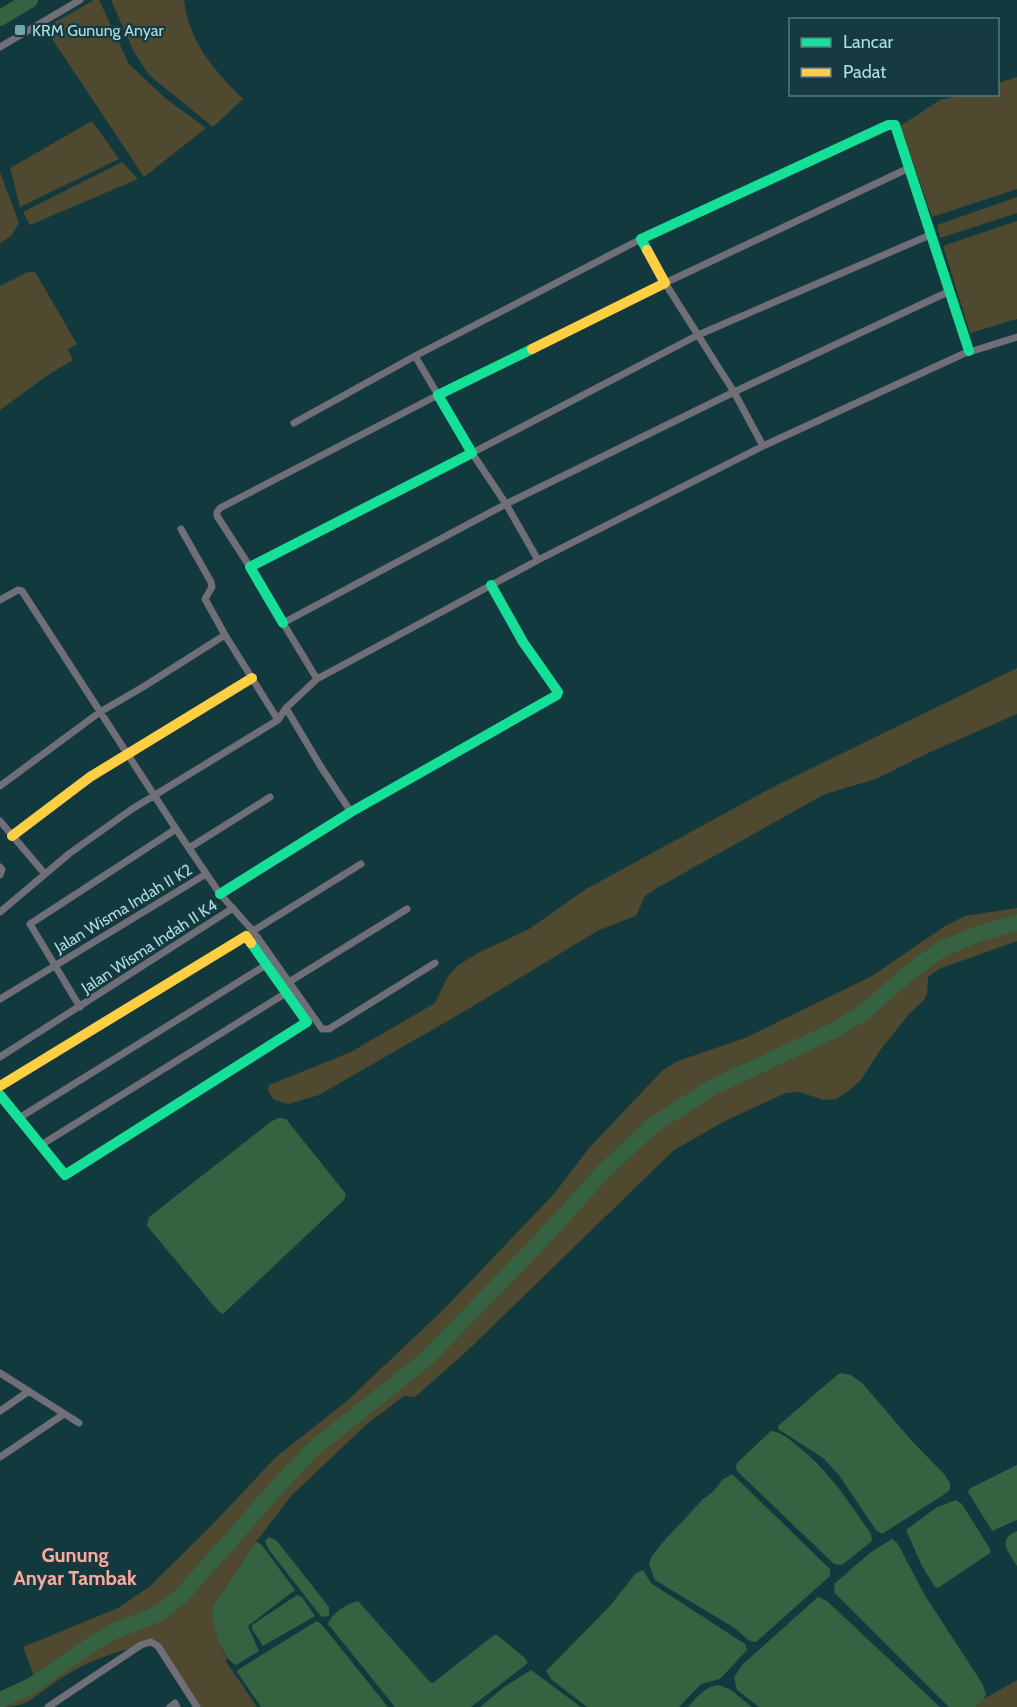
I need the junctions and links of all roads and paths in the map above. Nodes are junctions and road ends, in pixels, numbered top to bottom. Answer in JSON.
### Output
{"nodes":[{"id":1,"x":80,"y":0,"type":"edge"},
{"id":2,"x":0,"y":47,"type":"edge"},
{"id":3,"x":909,"y":168,"type":"junction"},
{"id":4,"x":930,"y":235,"type":"junction"},
{"id":5,"x":641,"y":239,"type":"junction"},
{"id":6,"x":665,"y":283,"type":"junction"},
{"id":7,"x":950,"y":291,"type":"junction"},
{"id":8,"x":698,"y":335,"type":"junction"},
{"id":9,"x":1017,"y":337,"type":"edge"},
{"id":10,"x":969,"y":351,"type":"junction"},
{"id":11,"x":416,"y":356,"type":"junction"},
{"id":12,"x":734,"y":392,"type":"junction"},
{"id":13,"x":438,"y":395,"type":"junction"},
{"id":14,"x":294,"y":423,"type":"dead end"},
{"id":15,"x":763,"y":446,"type":"junction"},
{"id":16,"x":472,"y":453,"type":"junction"},
{"id":17,"x":506,"y":504,"type":"junction"},
{"id":18,"x":181,"y":529,"type":"dead end"},
{"id":19,"x":538,"y":560,"type":"junction"},
{"id":20,"x":250,"y":567,"type":"junction"},
{"id":21,"x":491,"y":585,"type":"junction"},
{"id":22,"x":0,"y":600,"type":"edge"},
{"id":23,"x":283,"y":623,"type":"junction"},
{"id":24,"x":225,"y":635,"type":"junction"},
{"id":25,"x":252,"y":678,"type":"junction"},
{"id":26,"x":317,"y":679,"type":"junction"},
{"id":27,"x":286,"y":708,"type":"junction"},
{"id":28,"x":100,"y":712,"type":"junction"},
{"id":29,"x":278,"y":720,"type":"junction"},
{"id":30,"x":126,"y":754,"type":"junction"},
{"id":31,"x":0,"y":786,"type":"edge"},
{"id":32,"x":154,"y":796,"type":"junction"},
{"id":33,"x":270,"y":797,"type":"dead end"},
{"id":34,"x":351,"y":812,"type":"junction"},
{"id":35,"x":0,"y":820,"type":"edge"},
{"id":36,"x":176,"y":829,"type":"junction"},
{"id":37,"x":12,"y":836,"type":"junction"},
{"id":38,"x":189,"y":848,"type":"junction"},
{"id":39,"x":361,"y":864,"type":"dead end"},
{"id":40,"x":45,"y":874,"type":"junction"},
{"id":41,"x":206,"y":874,"type":"junction"},
{"id":42,"x":220,"y":894,"type":"junction"},
{"id":43,"x":233,"y":908,"type":"junction"},
{"id":44,"x":407,"y":909,"type":"dead end"},
{"id":45,"x":0,"y":912,"type":"edge"},
{"id":46,"x":253,"y":931,"type":"junction"},
{"id":47,"x":435,"y":963,"type":"dead end"},
{"id":48,"x":54,"y":965,"type":"junction"},
{"id":49,"x":266,"y":965,"type":"junction"},
{"id":50,"x":287,"y":987,"type":"junction"},
{"id":51,"x":0,"y":999,"type":"edge"},
{"id":52,"x":80,"y":1006,"type":"junction"},
{"id":53,"x":0,"y":1057,"type":"edge"},
{"id":54,"x":0,"y":1086,"type":"edge"},
{"id":55,"x":0,"y":1095,"type":"edge"},
{"id":56,"x":19,"y":1118,"type":"junction"},
{"id":57,"x":41,"y":1145,"type":"junction"},
{"id":58,"x":0,"y":1373,"type":"edge"},
{"id":59,"x":29,"y":1391,"type":"junction"},
{"id":60,"x":0,"y":1411,"type":"edge"},
{"id":61,"x":64,"y":1414,"type":"junction"},
{"id":62,"x":79,"y":1423,"type":"dead end"},
{"id":63,"x":0,"y":1457,"type":"edge"},
{"id":64,"x":48,"y":1707,"type":"edge"},
{"id":65,"x":170,"y":1707,"type":"edge"},
{"id":66,"x":177,"y":1707,"type":"edge"},
{"id":67,"x":197,"y":1707,"type":"edge"}],
"edges":[{"from":1,"to":2,"type":"street"},
{"from":3,"to":4,"type":"street"},
{"from":3,"to":5,"type":"street"},
{"from":3,"to":6,"type":"street"},
{"from":4,"to":7,"type":"street"},
{"from":4,"to":8,"type":"street"},
{"from":5,"to":6,"type":"street"},
{"from":5,"to":11,"type":"street"},
{"from":6,"to":8,"type":"street"},
{"from":6,"to":13,"type":"street"},
{"from":7,"to":10,"type":"street"},
{"from":7,"to":12,"type":"street"},
{"from":8,"to":12,"type":"street"},
{"from":8,"to":16,"type":"street"},
{"from":9,"to":10,"type":"street"},
{"from":10,"to":15,"type":"street"},
{"from":11,"to":13,"type":"street"},
{"from":11,"to":14,"type":"street"},
{"from":12,"to":15,"type":"street"},
{"from":12,"to":17,"type":"street"},
{"from":13,"to":16,"type":"street"},
{"from":13,"to":20,"type":"street"},
{"from":15,"to":19,"type":"street"},
{"from":16,"to":17,"type":"street"},
{"from":16,"to":20,"type":"street"},
{"from":17,"to":19,"type":"street"},
{"from":17,"to":23,"type":"street"},
{"from":18,"to":24,"type":"street"},
{"from":19,"to":21,"type":"street"},
{"from":20,"to":23,"type":"street"},
{"from":21,"to":26,"type":"street"},
{"from":21,"to":34,"type":"street"},
{"from":22,"to":28,"type":"street"},
{"from":23,"to":26,"type":"street"},
{"from":24,"to":25,"type":"street"},
{"from":24,"to":28,"type":"street"},
{"from":25,"to":29,"type":"street"},
{"from":25,"to":30,"type":"street"},
{"from":26,"to":27,"type":"street"},
{"from":27,"to":29,"type":"street"},
{"from":27,"to":34,"type":"street"},
{"from":28,"to":30,"type":"street"},
{"from":28,"to":31,"type":"street"},
{"from":29,"to":32,"type":"street"},
{"from":30,"to":32,"type":"street"},
{"from":30,"to":37,"type":"street"},
{"from":32,"to":36,"type":"street"},
{"from":32,"to":40,"type":"street"},
{"from":33,"to":38,"type":"street"},
{"from":34,"to":42,"type":"street"},
{"from":35,"to":37,"type":"street"},
{"from":36,"to":38,"type":"street"},
{"from":36,"to":48,"type":"street"},
{"from":37,"to":40,"type":"street"},
{"from":38,"to":41,"type":"street"},
{"from":39,"to":46,"type":"street"},
{"from":40,"to":45,"type":"street"},
{"from":41,"to":42,"type":"street"},
{"from":41,"to":48,"type":"street","name":"Jalan Wisma Indah II K2"},
{"from":42,"to":43,"type":"street"},
{"from":43,"to":46,"type":"street"},
{"from":43,"to":52,"type":"street","name":"Jalan Wisma Indah II K4"},
{"from":44,"to":50,"type":"street"},
{"from":46,"to":50,"type":"street"},
{"from":47,"to":50,"type":"street"},
{"from":48,"to":51,"type":"street","name":"Jalan Wisma Indah II K2"},
{"from":48,"to":52,"type":"street"},
{"from":49,"to":50,"type":"street"},
{"from":49,"to":54,"type":"street"},
{"from":49,"to":56,"type":"street"},
{"from":50,"to":57,"type":"street"},
{"from":50,"to":57,"type":"street"},
{"from":52,"to":53,"type":"street","name":"Jalan Wisma Indah II K4"},
{"from":55,"to":56,"type":"street"},
{"from":56,"to":57,"type":"street"},
{"from":58,"to":59,"type":"street"},
{"from":59,"to":60,"type":"street"},
{"from":59,"to":61,"type":"street"},
{"from":61,"to":62,"type":"street"},
{"from":61,"to":63,"type":"street"},
{"from":64,"to":67,"type":"street"},
{"from":65,"to":66,"type":"street"}]}
